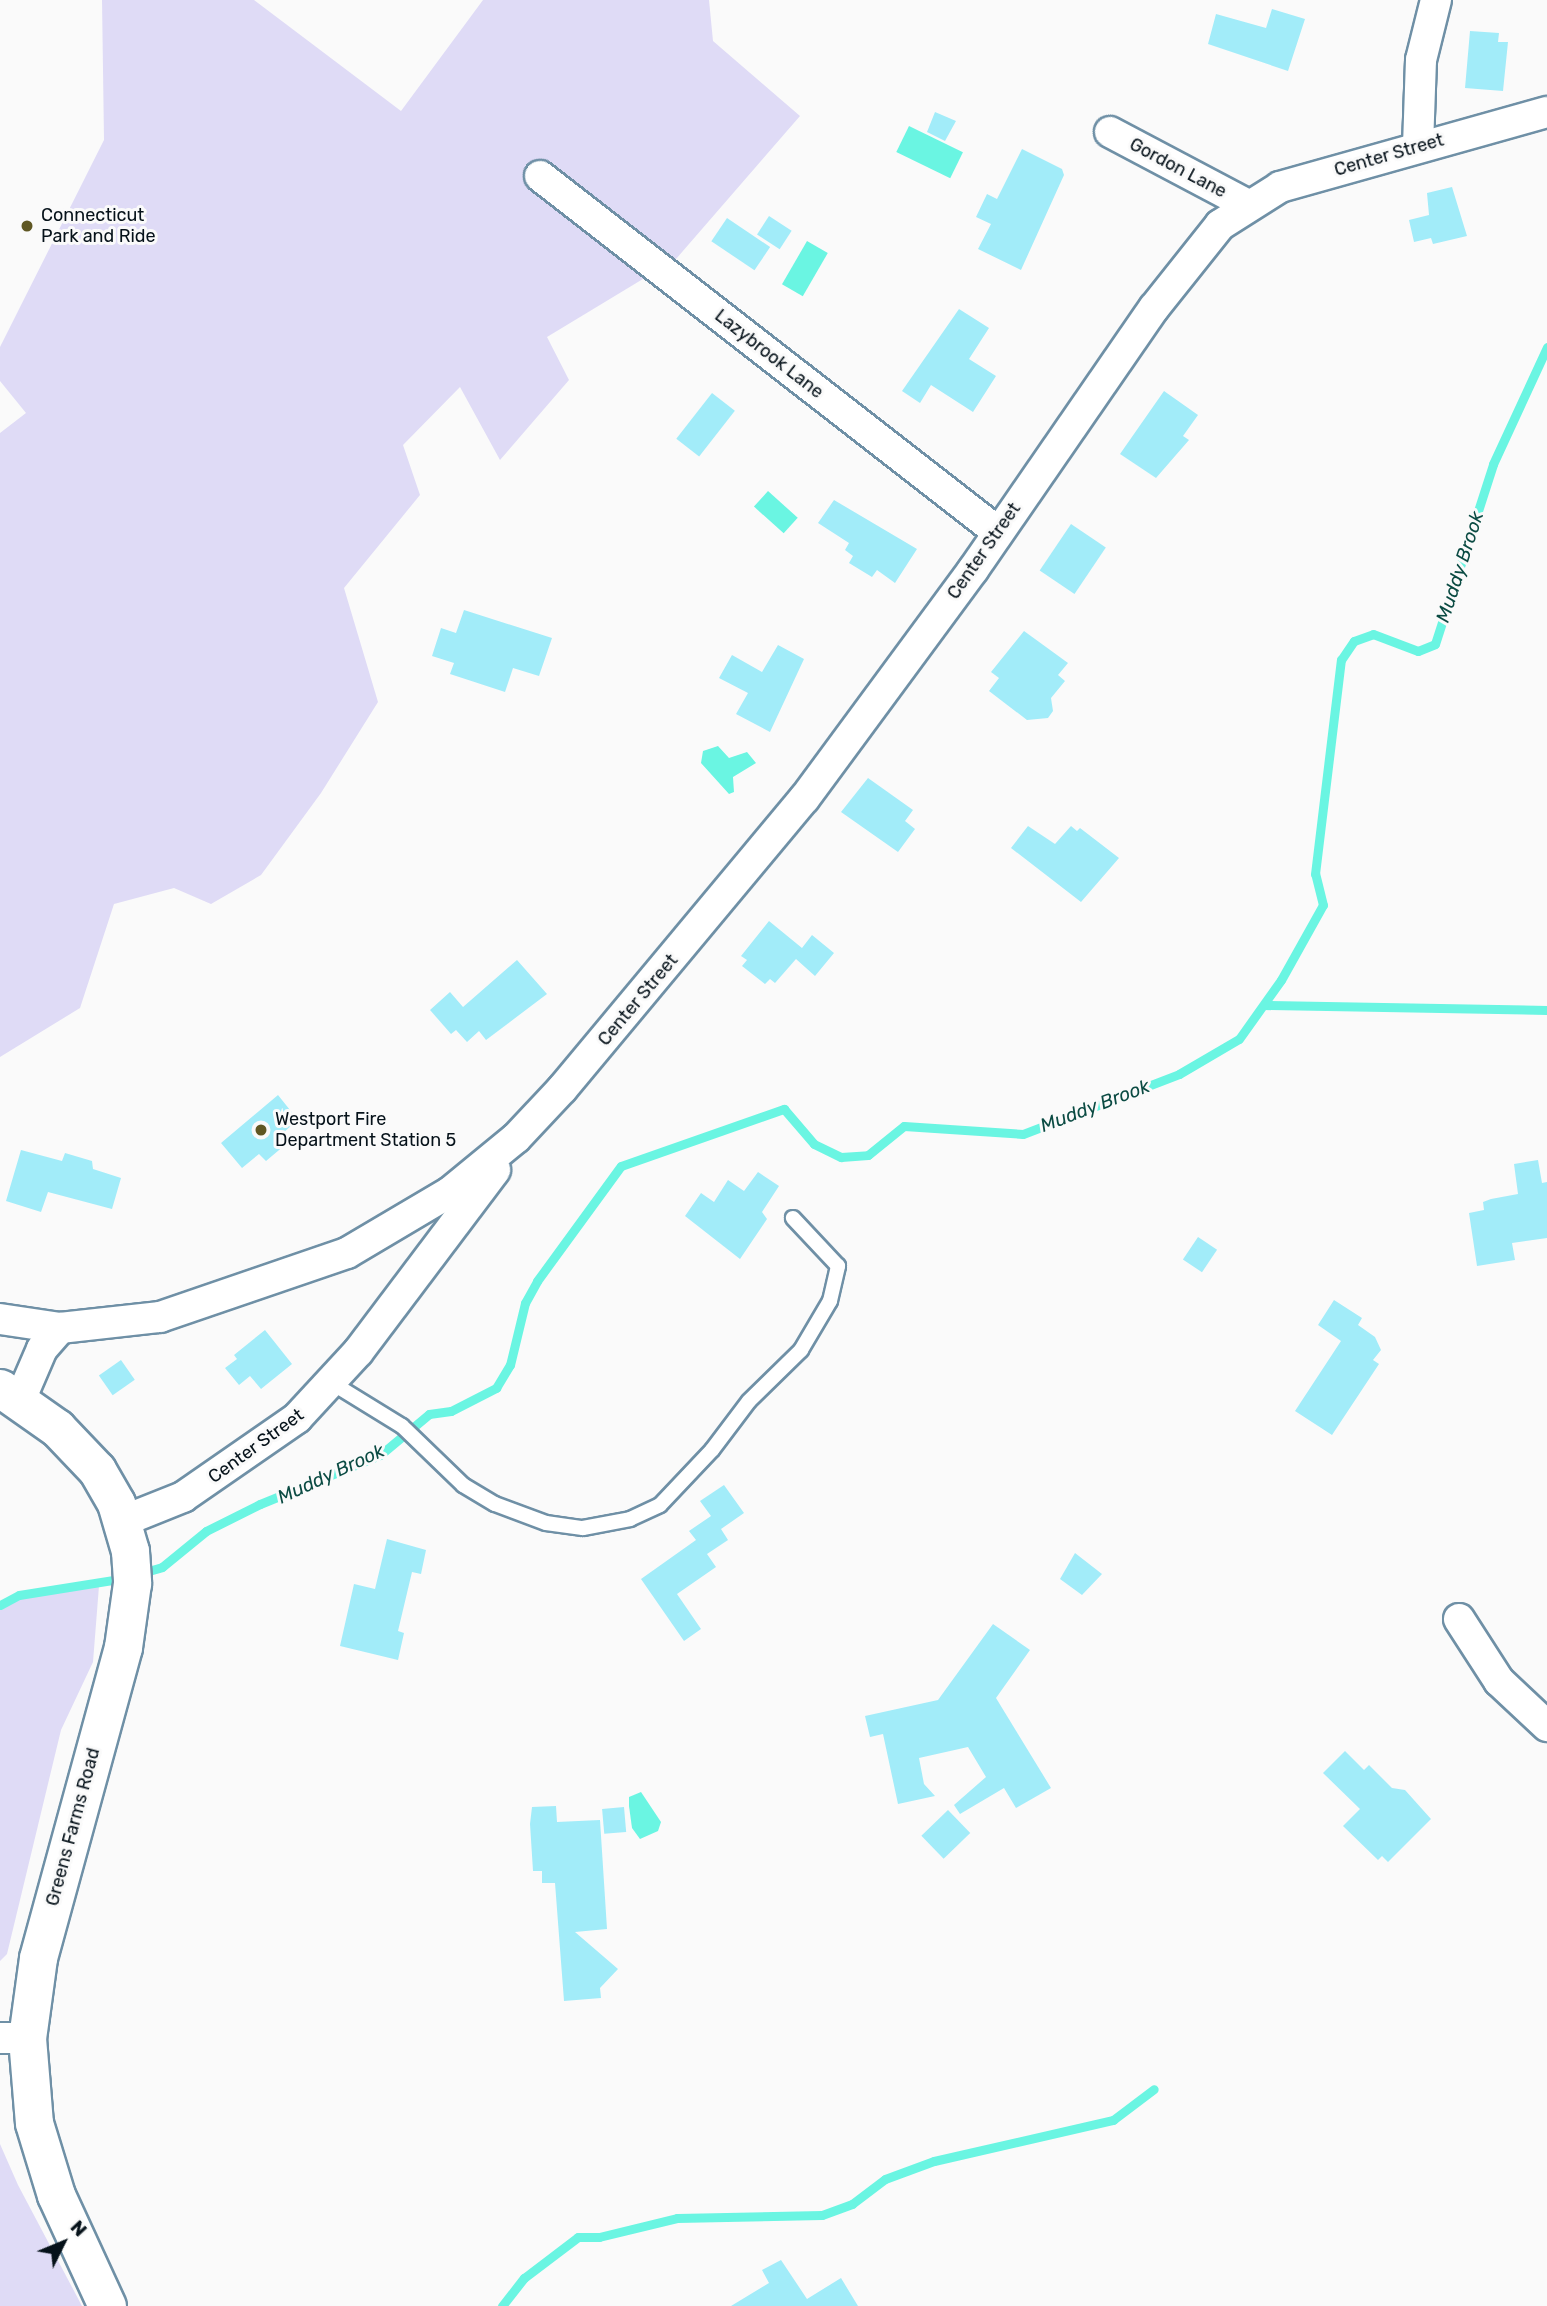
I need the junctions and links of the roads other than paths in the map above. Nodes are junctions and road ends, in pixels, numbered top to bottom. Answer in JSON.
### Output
{"nodes":[{"id":1,"x":1436,"y":0,"type":"edge"},
{"id":2,"x":1547,"y":111,"type":"edge"},
{"id":3,"x":1110,"y":132,"type":"dead end"},
{"id":4,"x":1418,"y":146,"type":"junction"},
{"id":5,"x":540,"y":176,"type":"dead end"},
{"id":6,"x":1246,"y":204,"type":"junction"},
{"id":7,"x":998,"y":532,"type":"junction"},
{"id":8,"x":516,"y":1138,"type":"junction"},
{"id":9,"x":793,"y":1218,"type":"dead end"},
{"id":10,"x":0,"y":1320,"type":"edge"},
{"id":11,"x":60,"y":1328,"type":"junction"},
{"id":12,"x":332,"y":1383,"type":"junction"},
{"id":13,"x":10,"y":1394,"type":"edge"},
{"id":14,"x":127,"y":1536,"type":"junction"},
{"id":15,"x":1459,"y":1619,"type":"dead end"},
{"id":16,"x":1547,"y":1726,"type":"edge"},
{"id":17,"x":14,"y":2038,"type":"edge"},
{"id":18,"x":107,"y":2306,"type":"edge"}],
"edges":[{"from":1,"to":4,"type":"street"},
{"from":2,"to":4,"type":"street","name":"Center Street"},
{"from":3,"to":6,"type":"street","name":"Gordon Lane"},
{"from":4,"to":6,"type":"street","name":"Center Street"},
{"from":5,"to":7,"type":"street","name":"Lazybrook Lane"},
{"from":6,"to":7,"type":"street","name":"Center Street"},
{"from":7,"to":8,"type":"street","name":"Center Street"},
{"from":8,"to":11,"type":"street","name":"Center Street"},
{"from":8,"to":12,"type":"street","name":"Center Street"},
{"from":9,"to":12,"type":"lane"},
{"from":10,"to":11,"type":"street","name":"Center Street"},
{"from":11,"to":13,"type":"street"},
{"from":12,"to":14,"type":"street","name":"Center Street"},
{"from":13,"to":14,"type":"street","name":"Greens Farms Road"},
{"from":14,"to":17,"type":"street","name":"Greens Farms Road"},
{"from":15,"to":16,"type":"street"},
{"from":17,"to":18,"type":"street","name":"Greens Farms Road"}]}
